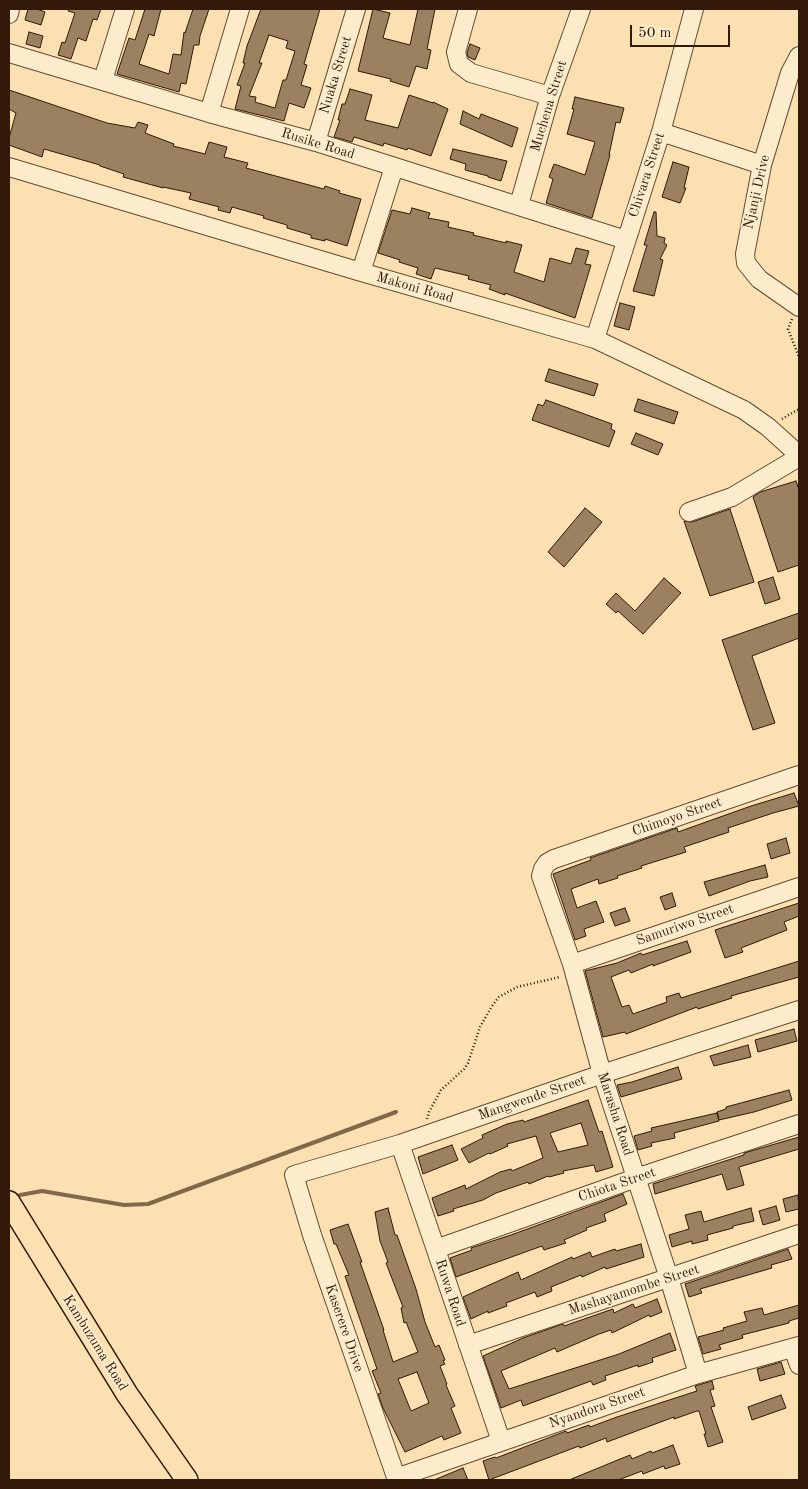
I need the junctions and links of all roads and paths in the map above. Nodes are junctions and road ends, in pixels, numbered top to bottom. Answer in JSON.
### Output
{"nodes":[{"id":1,"x":10,"y":9,"type":"edge"},
{"id":2,"x":125,"y":9,"type":"edge"},
{"id":3,"x":240,"y":9,"type":"edge"},
{"id":4,"x":356,"y":9,"type":"edge"},
{"id":5,"x":468,"y":9,"type":"edge"},
{"id":6,"x":581,"y":9,"type":"edge"},
{"id":7,"x":694,"y":9,"type":"edge"},
{"id":8,"x":9,"y":14,"type":"edge"},
{"id":9,"x":9,"y":53,"type":"edge"},
{"id":10,"x":799,"y":56,"type":"edge"},
{"id":11,"x":103,"y":80,"type":"junction"},
{"id":12,"x":550,"y":96,"type":"junction"},
{"id":13,"x":209,"y":113,"type":"junction"},
{"id":14,"x":661,"y":132,"type":"junction"},
{"id":15,"x":316,"y":142,"type":"junction"},
{"id":16,"x":762,"y":166,"type":"junction"},
{"id":17,"x":9,"y":167,"type":"edge"},
{"id":18,"x":394,"y":167,"type":"junction"},
{"id":19,"x":519,"y":205,"type":"junction"},
{"id":20,"x":626,"y":240,"type":"junction"},
{"id":21,"x":361,"y":272,"type":"junction"},
{"id":22,"x":798,"y":307,"type":"edge"},
{"id":23,"x":595,"y":339,"type":"junction"},
{"id":24,"x":799,"y":357,"type":"edge"},
{"id":25,"x":799,"y":409,"type":"edge"},
{"id":26,"x":768,"y":427,"type":"junction"},
{"id":27,"x":799,"y":456,"type":"edge"},
{"id":28,"x":689,"y":512,"type":"dead end"},
{"id":29,"x":799,"y":775,"type":"edge"},
{"id":30,"x":554,"y":859,"type":"joint"},
{"id":31,"x":799,"y":887,"type":"edge"},
{"id":32,"x":573,"y":969,"type":"junction"},
{"id":33,"x":799,"y":1010,"type":"edge"},
{"id":34,"x":602,"y":1074,"type":"junction"},
{"id":35,"x":799,"y":1124,"type":"edge"},
{"id":36,"x":429,"y":1133,"type":"junction"},
{"id":37,"x":400,"y":1144,"type":"junction"},
{"id":38,"x":294,"y":1175,"type":"joint"},
{"id":39,"x":636,"y":1178,"type":"junction"},
{"id":40,"x":9,"y":1202,"type":"edge"},
{"id":41,"x":799,"y":1234,"type":"edge"},
{"id":42,"x":436,"y":1249,"type":"junction"},
{"id":43,"x":670,"y":1278,"type":"junction"},
{"id":44,"x":468,"y":1345,"type":"junction"},
{"id":45,"x":796,"y":1347,"type":"edge"},
{"id":46,"x":799,"y":1365,"type":"edge"},
{"id":47,"x":698,"y":1374,"type":"junction"},
{"id":48,"x":501,"y":1441,"type":"junction"},
{"id":49,"x":396,"y":1479,"type":"edge"},
{"id":50,"x":187,"y":1480,"type":"edge"}],
"edges":[{"from":1,"to":8,"type":"street"},
{"from":2,"to":11,"type":"street"},
{"from":3,"to":13,"type":"street"},
{"from":4,"to":15,"type":"street","name":"Nuaka Street"},
{"from":5,"to":12,"type":"street"},
{"from":6,"to":12,"type":"street","name":"Muchena Street"},
{"from":7,"to":14,"type":"street","name":"Chivara Street"},
{"from":9,"to":11,"type":"street","name":"Rusike Road"},
{"from":10,"to":16,"type":"street","name":"Njanji Drive"},
{"from":11,"to":13,"type":"street","name":"Rusike Road"},
{"from":12,"to":19,"type":"street","name":"Muchena Street"},
{"from":13,"to":15,"type":"street","name":"Rusike Road"},
{"from":14,"to":16,"type":"street"},
{"from":14,"to":20,"type":"street","name":"Chivara Street"},
{"from":15,"to":18,"type":"street","name":"Rusike Road"},
{"from":16,"to":22,"type":"street","name":"Njanji Drive"},
{"from":17,"to":21,"type":"street","name":"Makoni Road"},
{"from":18,"to":19,"type":"street","name":"Rusike Road"},
{"from":18,"to":21,"type":"street"},
{"from":19,"to":20,"type":"street","name":"Rusike Road"},
{"from":20,"to":23,"type":"street","name":"Chivara Street"},
{"from":21,"to":23,"type":"street","name":"Makoni Road"},
{"from":22,"to":24,"type":"path"},
{"from":23,"to":26,"type":"street","name":"Makoni Road"},
{"from":25,"to":26,"type":"path"},
{"from":26,"to":27,"type":"street","name":"Makoni Road"},
{"from":27,"to":28,"type":"street"},
{"from":29,"to":30,"type":"street","name":"Chimoyo Street"},
{"from":30,"to":32,"type":"street","name":"Marasha Road"},
{"from":31,"to":32,"type":"street","name":"Samuriwo Street"},
{"from":32,"to":34,"type":"street","name":"Marasha Road"},
{"from":32,"to":36,"type":"path"},
{"from":33,"to":34,"type":"street","name":"Mangwende Street"},
{"from":34,"to":36,"type":"street","name":"Mangwende Street"},
{"from":34,"to":39,"type":"street","name":"Marasha Road"},
{"from":35,"to":39,"type":"street","name":"Chiota Street"},
{"from":36,"to":37,"type":"street","name":"Mangwende Street"},
{"from":37,"to":38,"type":"street","name":"Mangwende Street"},
{"from":37,"to":42,"type":"street","name":"Ruwa Road"},
{"from":38,"to":49,"type":"street","name":"Kaserere Drive"},
{"from":39,"to":42,"type":"street","name":"Chiota Street"},
{"from":39,"to":43,"type":"street","name":"Marasha Road"},
{"from":40,"to":50,"type":"main road","name":"Kambuzuma Road"},
{"from":41,"to":43,"type":"street","name":"Mashayamombe Street"},
{"from":42,"to":44,"type":"street","name":"Ruwa Road"},
{"from":43,"to":44,"type":"street","name":"Mashayamombe Street"},
{"from":43,"to":47,"type":"street","name":"Marasha Road"},
{"from":44,"to":48,"type":"street","name":"Ruwa Road"},
{"from":45,"to":46,"type":"street"},
{"from":45,"to":47,"type":"street","name":"Nyandora Street"},
{"from":47,"to":48,"type":"street","name":"Nyandora Street"},
{"from":48,"to":49,"type":"street","name":"Nyandora Street"}]}
